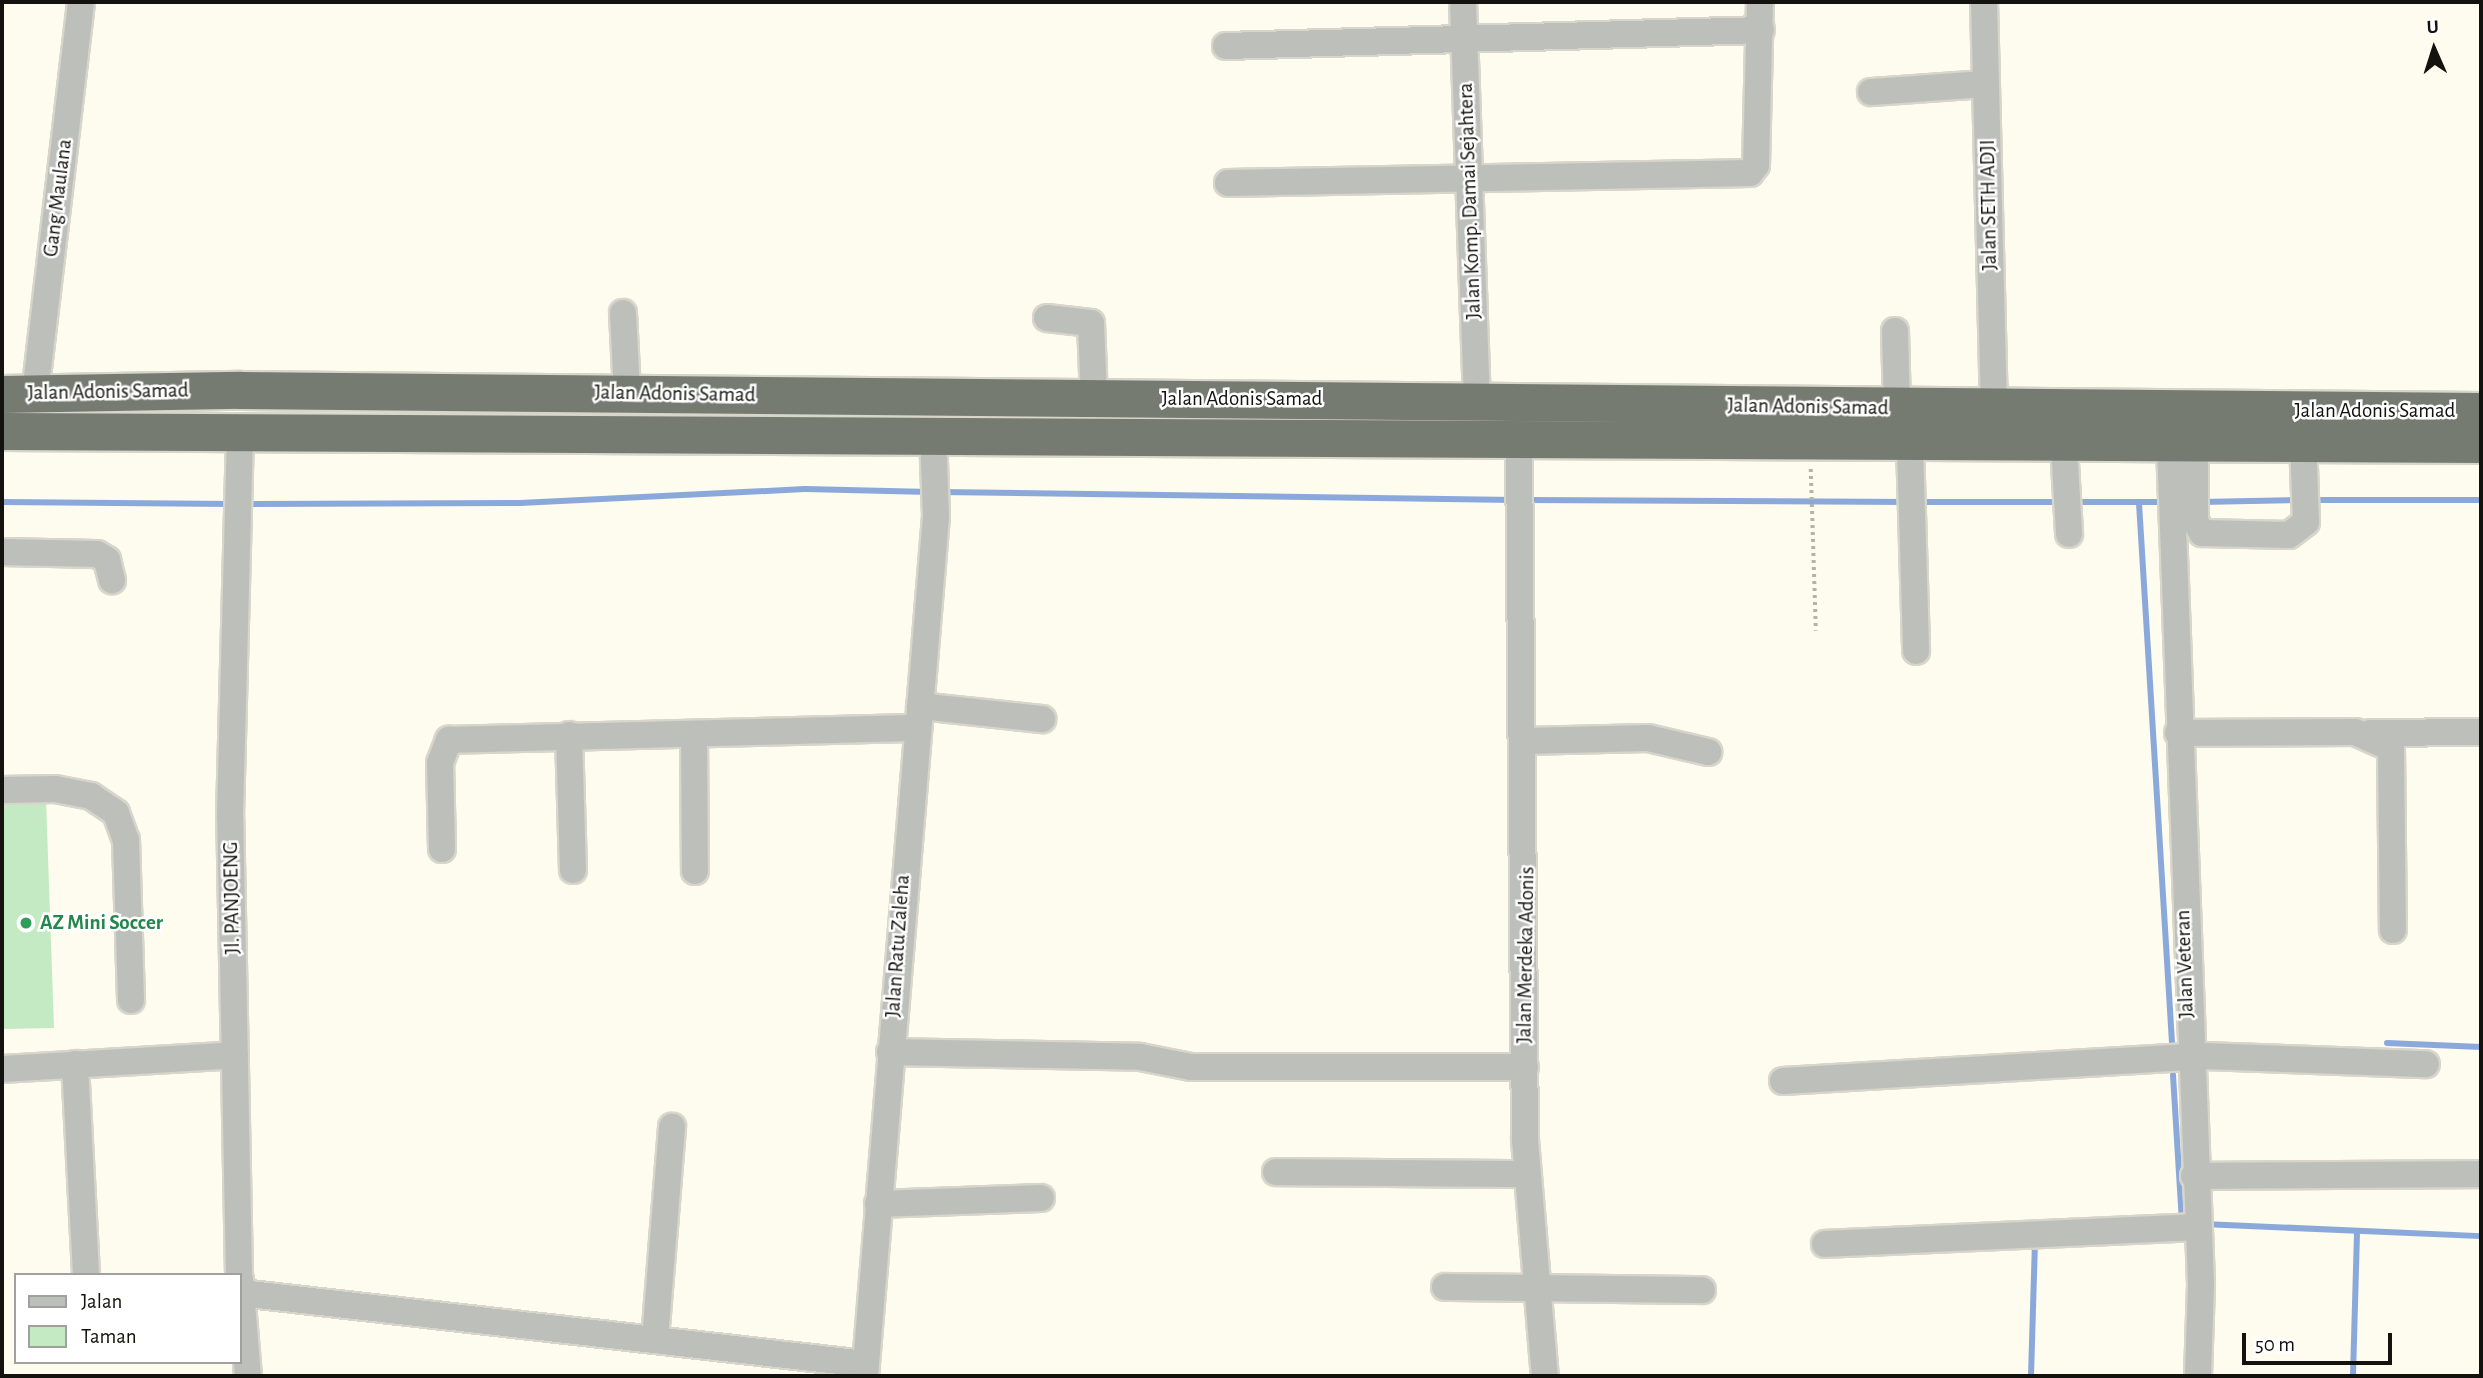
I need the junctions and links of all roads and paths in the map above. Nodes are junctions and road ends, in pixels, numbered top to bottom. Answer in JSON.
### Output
{"nodes":[{"id":1,"x":81,"y":2,"type":"edge"},
{"id":2,"x":1464,"y":2,"type":"edge"},
{"id":3,"x":1760,"y":2,"type":"edge"},
{"id":4,"x":1984,"y":2,"type":"edge"},
{"id":5,"x":1761,"y":30,"type":"junction"},
{"id":6,"x":1464,"y":43,"type":"junction"},
{"id":7,"x":1226,"y":46,"type":"dead end"},
{"id":8,"x":1986,"y":84,"type":"junction"},
{"id":9,"x":1871,"y":92,"type":"dead end"},
{"id":10,"x":1468,"y":179,"type":"junction"},
{"id":11,"x":1228,"y":183,"type":"dead end"},
{"id":12,"x":623,"y":313,"type":"dead end"},
{"id":13,"x":1047,"y":318,"type":"dead end"},
{"id":14,"x":1895,"y":331,"type":"dead end"},
{"id":15,"x":240,"y":390,"type":"junction"},
{"id":16,"x":627,"y":393,"type":"junction"},
{"id":17,"x":18,"y":394,"type":"edge"},
{"id":18,"x":1094,"y":399,"type":"junction"},
{"id":19,"x":1477,"y":400,"type":"junction"},
{"id":20,"x":1684,"y":405,"type":"junction"},
{"id":21,"x":1897,"y":408,"type":"junction"},
{"id":22,"x":1994,"y":408,"type":"junction"},
{"id":23,"x":2481,"y":411,"type":"edge"},
{"id":24,"x":2301,"y":427,"type":"junction"},
{"id":25,"x":240,"y":428,"type":"junction"},
{"id":26,"x":2,"y":431,"type":"edge"},
{"id":27,"x":1685,"y":443,"type":"junction"},
{"id":28,"x":2481,"y":444,"type":"edge"},
{"id":29,"x":1910,"y":445,"type":"junction"},
{"id":30,"x":2064,"y":446,"type":"junction"},
{"id":31,"x":2183,"y":446,"type":"junction"},
{"id":32,"x":934,"y":451,"type":"junction"},
{"id":33,"x":1520,"y":459,"type":"junction"},
{"id":34,"x":1812,"y":473,"type":"dead end"},
{"id":35,"x":2182,"y":488,"type":"junction"},
{"id":36,"x":2069,"y":534,"type":"dead end"},
{"id":37,"x":2,"y":552,"type":"edge"},
{"id":38,"x":112,"y":580,"type":"dead end"},
{"id":39,"x":1816,"y":631,"type":"dead end"},
{"id":40,"x":1916,"y":651,"type":"dead end"},
{"id":41,"x":918,"y":717,"type":"junction"},
{"id":42,"x":1042,"y":719,"type":"dead end"},
{"id":43,"x":2481,"y":732,"type":"edge"},
{"id":44,"x":2178,"y":733,"type":"junction"},
{"id":45,"x":2370,"y":733,"type":"junction"},
{"id":46,"x":569,"y":735,"type":"junction"},
{"id":47,"x":694,"y":736,"type":"junction"},
{"id":48,"x":1525,"y":741,"type":"junction"},
{"id":49,"x":1708,"y":752,"type":"dead end"},
{"id":50,"x":2,"y":790,"type":"edge"},
{"id":51,"x":442,"y":849,"type":"dead end"},
{"id":52,"x":573,"y":870,"type":"dead end"},
{"id":53,"x":695,"y":871,"type":"dead end"},
{"id":54,"x":2393,"y":930,"type":"dead end"},
{"id":55,"x":131,"y":1000,"type":"dead end"},
{"id":56,"x":890,"y":1052,"type":"junction"},
{"id":57,"x":235,"y":1055,"type":"junction"},
{"id":58,"x":2188,"y":1058,"type":"junction"},
{"id":59,"x":75,"y":1064,"type":"junction"},
{"id":60,"x":2426,"y":1064,"type":"dead end"},
{"id":61,"x":1525,"y":1067,"type":"junction"},
{"id":62,"x":2,"y":1069,"type":"edge"},
{"id":63,"x":1783,"y":1081,"type":"dead end"},
{"id":64,"x":672,"y":1127,"type":"dead end"},
{"id":65,"x":1276,"y":1172,"type":"dead end"},
{"id":66,"x":1527,"y":1174,"type":"junction"},
{"id":67,"x":2481,"y":1174,"type":"edge"},
{"id":68,"x":2194,"y":1176,"type":"junction"},
{"id":69,"x":1041,"y":1198,"type":"dead end"},
{"id":70,"x":878,"y":1204,"type":"junction"},
{"id":71,"x":2197,"y":1227,"type":"junction"},
{"id":72,"x":1825,"y":1244,"type":"dead end"},
{"id":73,"x":86,"y":1273,"type":"edge"},
{"id":74,"x":240,"y":1273,"type":"edge"},
{"id":75,"x":242,"y":1282,"type":"edge"},
{"id":76,"x":1540,"y":1286,"type":"junction"},
{"id":77,"x":1445,"y":1287,"type":"dead end"},
{"id":78,"x":1702,"y":1290,"type":"dead end"},
{"id":79,"x":242,"y":1306,"type":"edge"},
{"id":80,"x":655,"y":1339,"type":"junction"},
{"id":81,"x":865,"y":1370,"type":"edge"},
{"id":82,"x":248,"y":1376,"type":"edge"},
{"id":83,"x":1545,"y":1376,"type":"edge"},
{"id":84,"x":2198,"y":1376,"type":"edge"}],
"edges":[{"from":1,"to":17,"type":"street","name":"Gang Maulana"},
{"from":2,"to":6,"type":"street","name":"Jalan Komp. Damai Sejahtera"},
{"from":3,"to":5,"type":"street"},
{"from":4,"to":8,"type":"street","name":"Jalan SETH ADJI"},
{"from":5,"to":6,"type":"street"},
{"from":5,"to":10,"type":"street"},
{"from":6,"to":7,"type":"street"},
{"from":6,"to":10,"type":"street","name":"Jalan Komp. Damai Sejahtera"},
{"from":8,"to":9,"type":"street"},
{"from":8,"to":22,"type":"street","name":"Jalan SETH ADJI"},
{"from":10,"to":11,"type":"street"},
{"from":10,"to":19,"type":"street","name":"Jalan Komp. Damai Sejahtera"},
{"from":12,"to":16,"type":"street"},
{"from":13,"to":18,"type":"street"},
{"from":14,"to":21,"type":"street"},
{"from":15,"to":16,"type":"highway","name":"Jalan Adonis Samad"},
{"from":15,"to":17,"type":"highway","name":"Jalan Adonis Samad"},
{"from":15,"to":25,"type":"highway"},
{"from":16,"to":18,"type":"highway","name":"Jalan Adonis Samad"},
{"from":18,"to":19,"type":"highway","name":"Jalan Adonis Samad"},
{"from":19,"to":20,"type":"highway","name":"Jalan Adonis Samad"},
{"from":20,"to":21,"type":"highway","name":"Jalan Adonis Samad"},
{"from":20,"to":27,"type":"highway"},
{"from":21,"to":22,"type":"highway","name":"Jalan Adonis Samad"},
{"from":22,"to":24,"type":"highway","name":"Jalan Adonis Samad"},
{"from":23,"to":24,"type":"highway","name":"Jalan Adonis Samad"},
{"from":24,"to":28,"type":"highway"},
{"from":24,"to":31,"type":"highway"},
{"from":24,"to":35,"type":"street"},
{"from":25,"to":26,"type":"highway"},
{"from":25,"to":32,"type":"highway"},
{"from":25,"to":57,"type":"street","name":"Jl. PANJOENG"},
{"from":27,"to":29,"type":"highway"},
{"from":27,"to":33,"type":"highway"},
{"from":29,"to":30,"type":"highway"},
{"from":29,"to":40,"type":"street"},
{"from":30,"to":31,"type":"highway"},
{"from":30,"to":36,"type":"street"},
{"from":31,"to":35,"type":"street"},
{"from":32,"to":33,"type":"highway"},
{"from":32,"to":41,"type":"street","name":"Jalan Ratu Zaleha"},
{"from":33,"to":48,"type":"street","name":"Jalan Merdeka Adonis"},
{"from":34,"to":39,"type":"path"},
{"from":35,"to":44,"type":"street","name":"Jalan Veteran"},
{"from":37,"to":38,"type":"street"},
{"from":41,"to":42,"type":"street"},
{"from":41,"to":47,"type":"street"},
{"from":41,"to":56,"type":"street","name":"Jalan Ratu Zaleha"},
{"from":43,"to":45,"type":"street"},
{"from":44,"to":45,"type":"street"},
{"from":44,"to":58,"type":"street","name":"Jalan Veteran"},
{"from":45,"to":54,"type":"street"},
{"from":46,"to":47,"type":"street"},
{"from":46,"to":51,"type":"street"},
{"from":46,"to":52,"type":"street"},
{"from":47,"to":53,"type":"street"},
{"from":48,"to":49,"type":"street"},
{"from":48,"to":61,"type":"street","name":"Jalan Merdeka Adonis"},
{"from":50,"to":55,"type":"street"},
{"from":56,"to":61,"type":"street"},
{"from":56,"to":70,"type":"street","name":"Jalan Ratu Zaleha"},
{"from":57,"to":59,"type":"street"},
{"from":57,"to":74,"type":"street","name":"Jl. PANJOENG"},
{"from":58,"to":60,"type":"street"},
{"from":58,"to":63,"type":"street"},
{"from":58,"to":68,"type":"street","name":"Jalan Veteran"},
{"from":59,"to":62,"type":"street"},
{"from":59,"to":73,"type":"street"},
{"from":61,"to":66,"type":"street","name":"Jalan Merdeka Adonis"},
{"from":64,"to":80,"type":"street"},
{"from":65,"to":66,"type":"street"},
{"from":66,"to":76,"type":"street","name":"Jalan Merdeka Adonis"},
{"from":67,"to":68,"type":"street"},
{"from":68,"to":71,"type":"street","name":"Jalan Veteran"},
{"from":69,"to":70,"type":"street"},
{"from":70,"to":81,"type":"street","name":"Jalan Ratu Zaleha"},
{"from":71,"to":72,"type":"street"},
{"from":71,"to":84,"type":"street","name":"Jalan Veteran"},
{"from":75,"to":80,"type":"street"},
{"from":76,"to":77,"type":"street"},
{"from":76,"to":78,"type":"street"},
{"from":76,"to":83,"type":"street","name":"Jalan Merdeka Adonis"},
{"from":79,"to":82,"type":"street","name":"Jl. PANJOENG"},
{"from":80,"to":81,"type":"street"}]}
